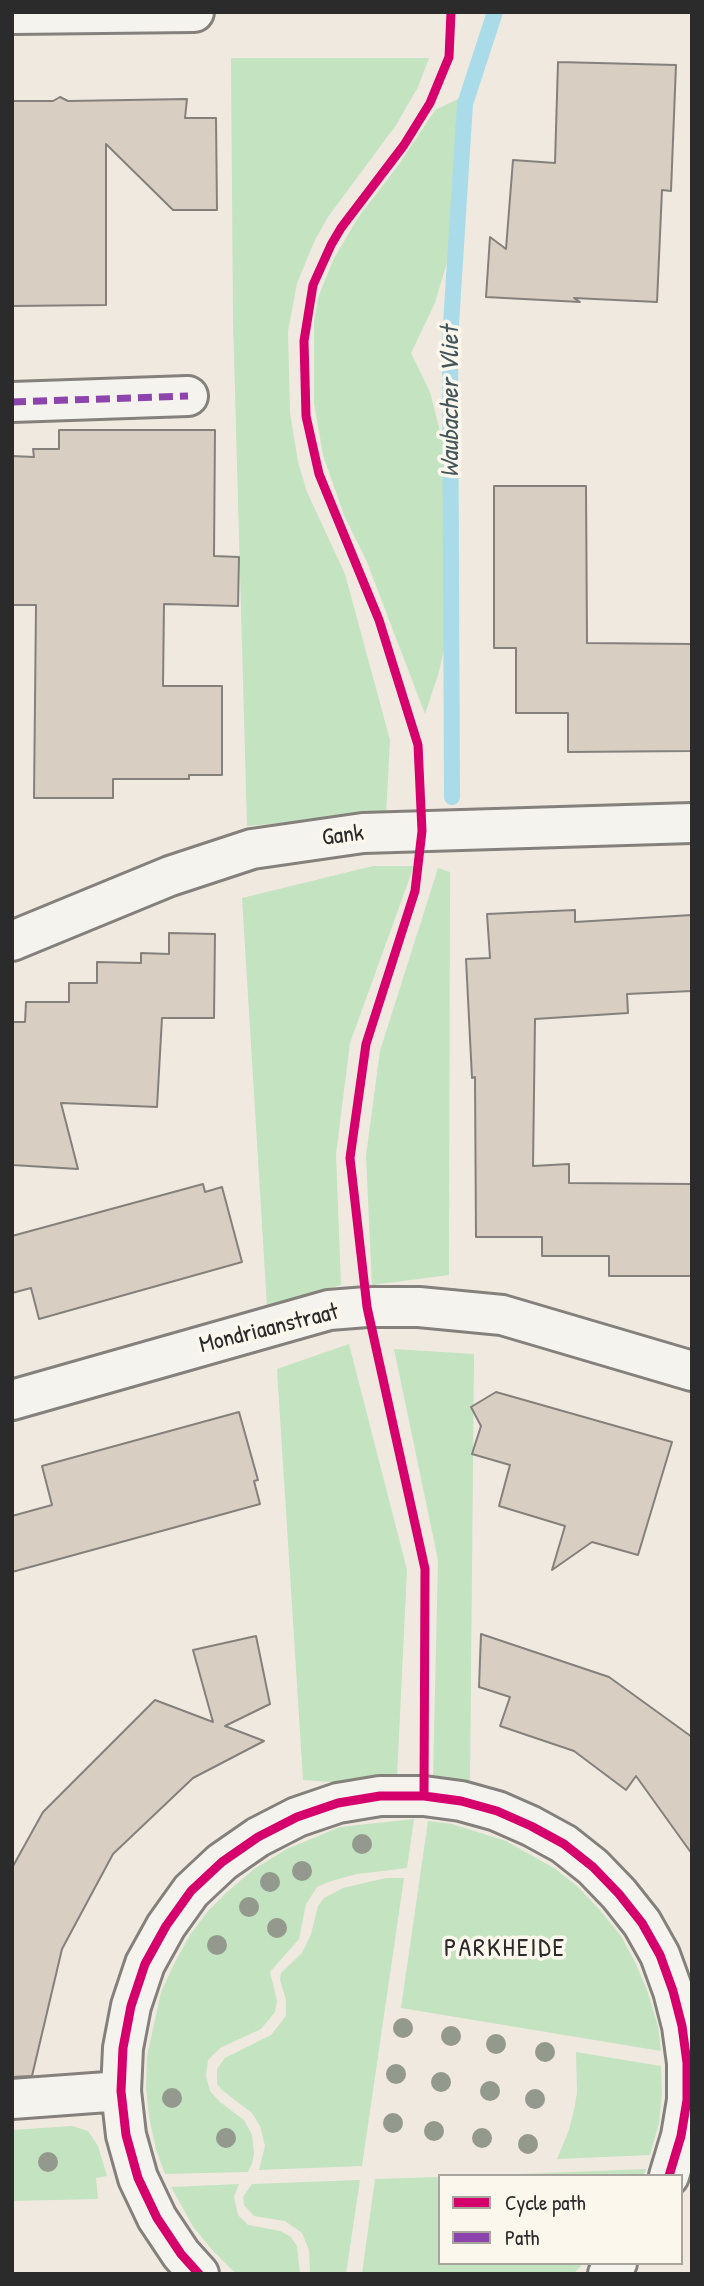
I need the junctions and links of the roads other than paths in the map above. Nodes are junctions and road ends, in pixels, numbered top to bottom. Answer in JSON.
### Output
{"nodes":[{"id":1,"x":194,"y":12,"type":"edge"},
{"id":2,"x":12,"y":13,"type":"edge"},
{"id":3,"x":57,"y":13,"type":"edge"},
{"id":4,"x":188,"y":396,"type":"dead end"},
{"id":5,"x":12,"y":402,"type":"edge"},
{"id":6,"x":692,"y":823,"type":"edge"},
{"id":7,"x":12,"y":942,"type":"edge"},
{"id":8,"x":692,"y":1371,"type":"edge"},
{"id":9,"x":12,"y":1400,"type":"edge"},
{"id":10,"x":121,"y":2091,"type":"junction"},
{"id":11,"x":12,"y":2099,"type":"edge"},
{"id":12,"x":677,"y":2174,"type":"edge"},
{"id":13,"x":199,"y":2274,"type":"edge"}],
"edges":[{"from":1,"to":3,"type":"street"},
{"from":2,"to":3,"type":"street"},
{"from":4,"to":5,"type":"street"},
{"from":6,"to":7,"type":"street","name":"Gank"},
{"from":8,"to":9,"type":"street","name":"Mondriaanstraat"},
{"from":10,"to":11,"type":"street"},
{"from":10,"to":12,"type":"street"},
{"from":10,"to":13,"type":"street"}]}
